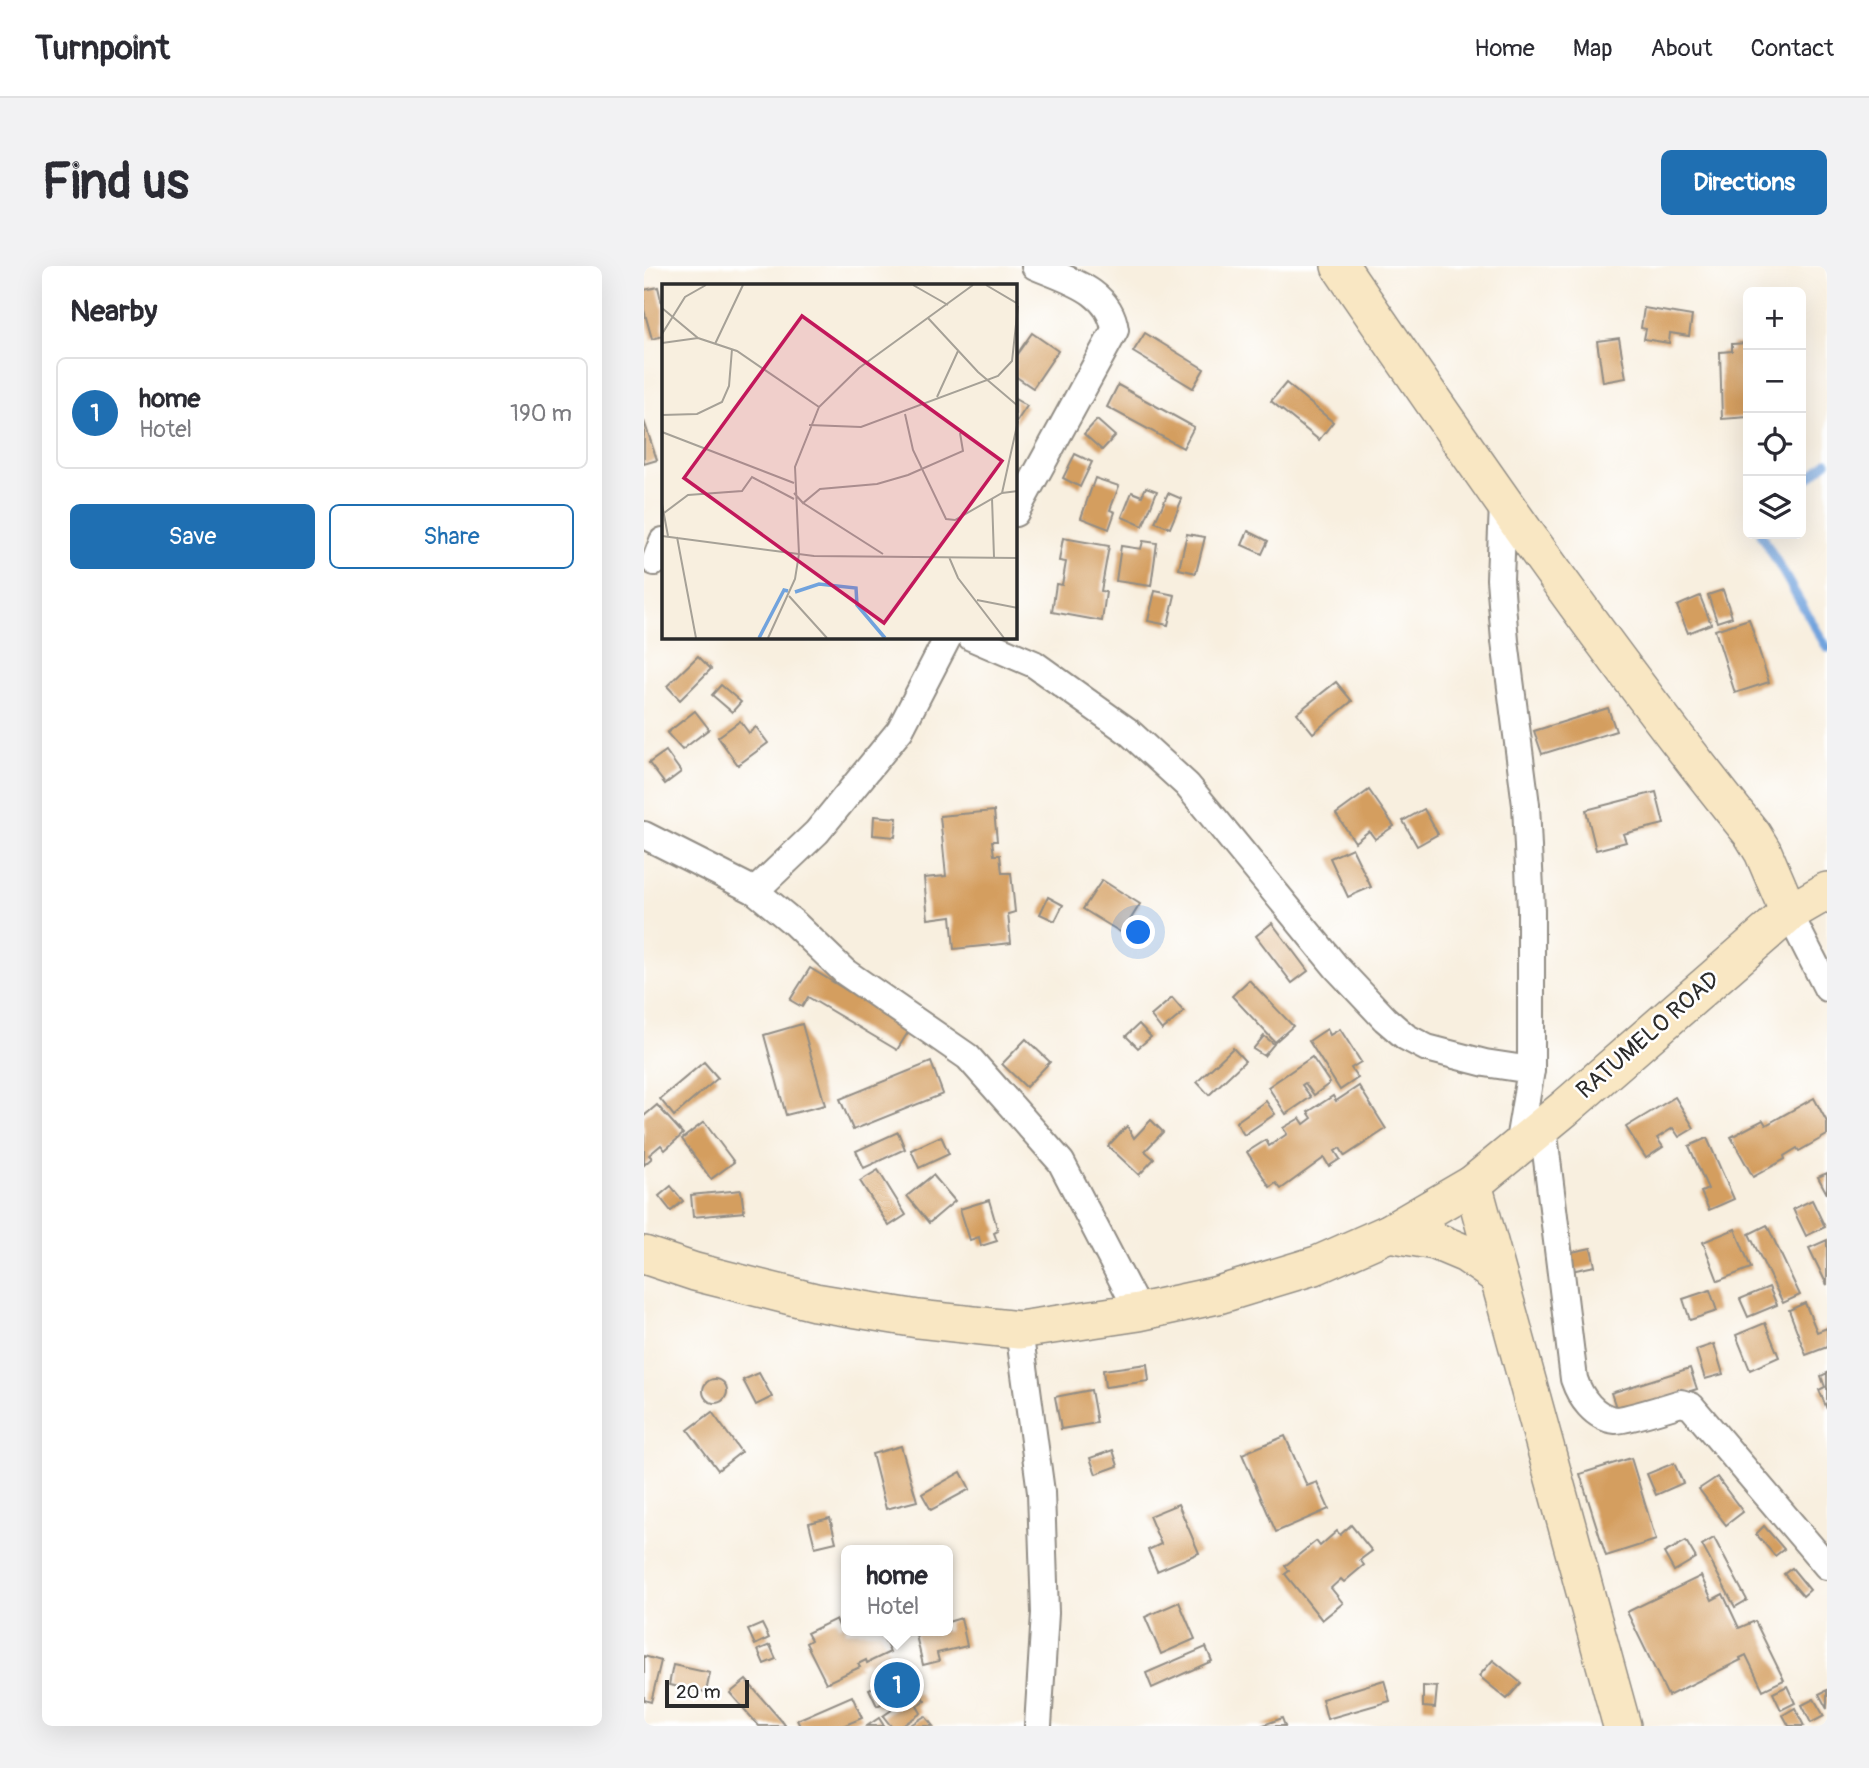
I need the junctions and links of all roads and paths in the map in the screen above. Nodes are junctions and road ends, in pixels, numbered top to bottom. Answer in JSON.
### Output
{"nodes":[{"id":1,"x":1035,"y":266,"type":"edge"},
{"id":2,"x":1340,"y":266,"type":"edge"},
{"id":3,"x":1503,"y":504,"type":"junction"},
{"id":4,"x":1017,"y":509,"type":"edge"},
{"id":5,"x":947,"y":639,"type":"edge"},
{"id":6,"x":976,"y":639,"type":"edge"},
{"id":7,"x":644,"y":835,"type":"edge"},
{"id":8,"x":755,"y":891,"type":"junction"},
{"id":9,"x":1827,"y":891,"type":"edge"},
{"id":10,"x":1789,"y":913,"type":"junction"},
{"id":11,"x":1827,"y":988,"type":"edge"},
{"id":12,"x":1531,"y":1070,"type":"junction"},
{"id":13,"x":1530,"y":1137,"type":"junction"},
{"id":14,"x":1472,"y":1184,"type":"junction"},
{"id":15,"x":1389,"y":1233,"type":"junction"},
{"id":16,"x":644,"y":1255,"type":"edge"},
{"id":17,"x":1498,"y":1276,"type":"junction"},
{"id":18,"x":1139,"y":1312,"type":"junction"},
{"id":19,"x":1019,"y":1329,"type":"junction"},
{"id":20,"x":1827,"y":1566,"type":"edge"},
{"id":21,"x":1038,"y":1726,"type":"edge"},
{"id":22,"x":1622,"y":1726,"type":"edge"}],
"edges":[{"from":1,"to":4,"type":"street"},
{"from":2,"to":3,"type":"street"},
{"from":3,"to":10,"type":"street"},
{"from":3,"to":12,"type":"street"},
{"from":5,"to":8,"type":"street"},
{"from":6,"to":12,"type":"street"},
{"from":7,"to":8,"type":"street"},
{"from":8,"to":18,"type":"street"},
{"from":9,"to":10,"type":"street","name":"RATUMELO ROAD"},
{"from":10,"to":11,"type":"street"},
{"from":10,"to":13,"type":"street","name":"RATUMELO ROAD"},
{"from":12,"to":13,"type":"street"},
{"from":13,"to":14,"type":"street","name":"RATUMELO ROAD"},
{"from":13,"to":20,"type":"street"},
{"from":14,"to":15,"type":"street","name":"RATUMELO ROAD"},
{"from":14,"to":17,"type":"street"},
{"from":15,"to":17,"type":"street"},
{"from":15,"to":18,"type":"street","name":"RATUMELO ROAD"},
{"from":16,"to":19,"type":"street","name":"RATUMELO ROAD"},
{"from":17,"to":22,"type":"street"},
{"from":18,"to":19,"type":"street","name":"RATUMELO ROAD"},
{"from":19,"to":21,"type":"street"}]}
